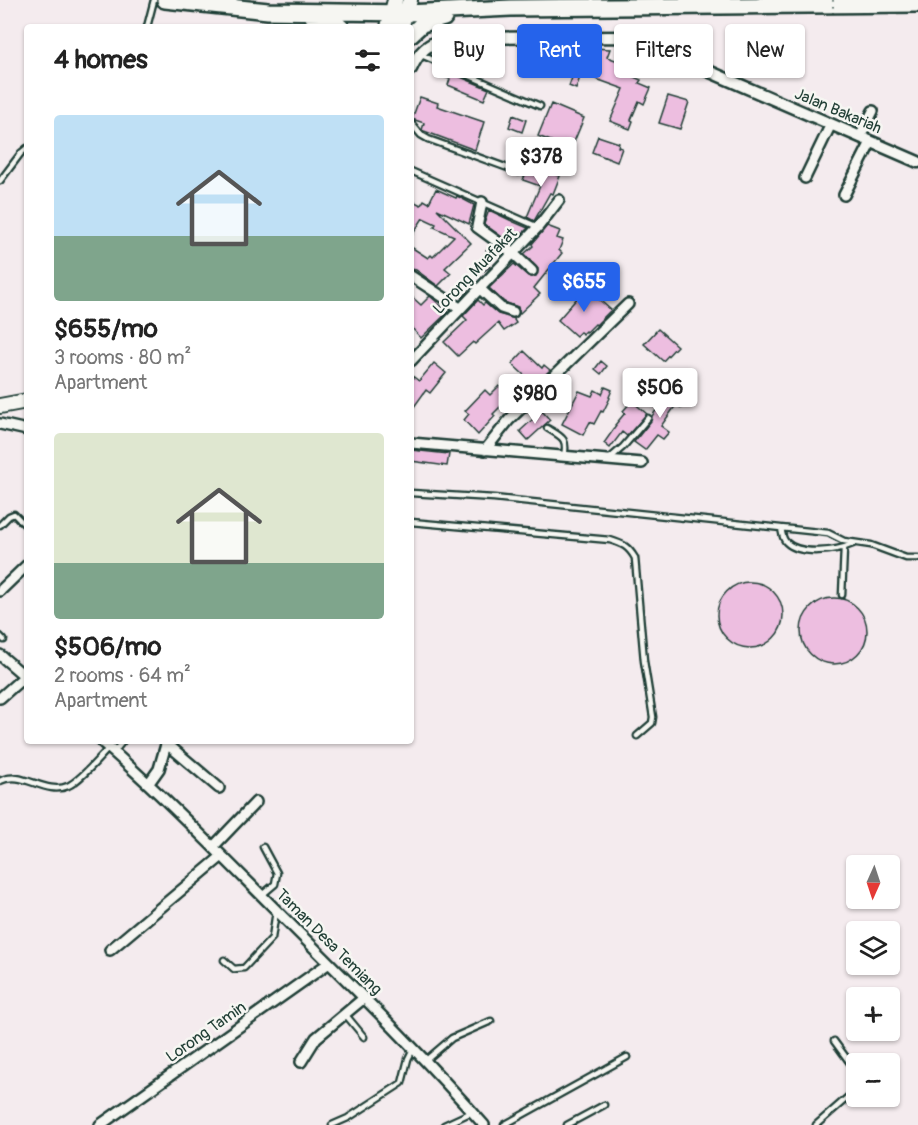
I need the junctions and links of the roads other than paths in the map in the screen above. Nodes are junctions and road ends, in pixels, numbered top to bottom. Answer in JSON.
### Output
{"nodes":[{"id":1,"x":154,"y":0,"type":"edge"},
{"id":2,"x":165,"y":0,"type":"edge"},
{"id":3,"x":368,"y":0,"type":"edge"},
{"id":4,"x":446,"y":0,"type":"edge"},
{"id":5,"x":890,"y":4,"type":"junction"},
{"id":6,"x":918,"y":4,"type":"edge"},
{"id":7,"x":511,"y":8,"type":"junction"},
{"id":8,"x":561,"y":9,"type":"junction"},
{"id":9,"x":268,"y":11,"type":"junction"},
{"id":10,"x":350,"y":11,"type":"junction"},
{"id":11,"x":918,"y":12,"type":"edge"},
{"id":12,"x":399,"y":13,"type":"edge"},
{"id":13,"x":148,"y":24,"type":"edge"},
{"id":14,"x":336,"y":24,"type":"edge"},
{"id":15,"x":414,"y":31,"type":"edge"},
{"id":16,"x":419,"y":54,"type":"junction"},
{"id":17,"x":414,"y":63,"type":"edge"},
{"id":18,"x":540,"y":106,"type":"dead end"},
{"id":19,"x":873,"y":111,"type":"dead end"},
{"id":20,"x":831,"y":124,"type":"junction"},
{"id":21,"x":414,"y":127,"type":"edge"},
{"id":22,"x":860,"y":137,"type":"junction"},
{"id":23,"x":872,"y":142,"type":"junction"},
{"id":24,"x":24,"y":150,"type":"edge"},
{"id":25,"x":918,"y":162,"type":"edge"},
{"id":26,"x":414,"y":172,"type":"edge"},
{"id":27,"x":519,"y":172,"type":"dead end"},
{"id":28,"x":805,"y":178,"type":"dead end"},
{"id":29,"x":0,"y":181,"type":"edge"},
{"id":30,"x":844,"y":195,"type":"dead end"},
{"id":31,"x":559,"y":200,"type":"dead end"},
{"id":32,"x":482,"y":202,"type":"junction"},
{"id":33,"x":538,"y":227,"type":"junction"},
{"id":34,"x":513,"y":253,"type":"junction"},
{"id":35,"x":532,"y":272,"type":"dead end"},
{"id":36,"x":414,"y":280,"type":"edge"},
{"id":37,"x":479,"y":288,"type":"junction"},
{"id":38,"x":628,"y":304,"type":"dead end"},
{"id":39,"x":460,"y":308,"type":"junction"},
{"id":40,"x":513,"y":312,"type":"dead end"},
{"id":41,"x":414,"y":359,"type":"edge"},
{"id":42,"x":24,"y":402,"type":"edge"},
{"id":43,"x":0,"y":406,"type":"edge"},
{"id":44,"x":648,"y":418,"type":"dead end"},
{"id":45,"x":0,"y":424,"type":"edge"},
{"id":46,"x":547,"y":428,"type":"dead end"},
{"id":47,"x":24,"y":429,"type":"edge"},
{"id":48,"x":414,"y":443,"type":"edge"},
{"id":49,"x":485,"y":450,"type":"junction"},
{"id":50,"x":564,"y":456,"type":"junction"},
{"id":51,"x":606,"y":460,"type":"junction"},
{"id":52,"x":642,"y":464,"type":"dead end"},
{"id":53,"x":414,"y":493,"type":"edge"},
{"id":54,"x":414,"y":522,"type":"edge"},
{"id":55,"x":0,"y":525,"type":"edge"},
{"id":56,"x":24,"y":525,"type":"edge"},
{"id":57,"x":781,"y":528,"type":"junction"},
{"id":58,"x":853,"y":543,"type":"junction"},
{"id":59,"x":844,"y":548,"type":"junction"},
{"id":60,"x":918,"y":558,"type":"edge"},
{"id":61,"x":24,"y":568,"type":"edge"},
{"id":62,"x":0,"y":591,"type":"edge"},
{"id":63,"x":842,"y":595,"type":"dead end"},
{"id":64,"x":0,"y":655,"type":"edge"},
{"id":65,"x":24,"y":675,"type":"edge"},
{"id":66,"x":24,"y":679,"type":"edge"},
{"id":67,"x":0,"y":699,"type":"edge"},
{"id":68,"x":637,"y":736,"type":"dead end"},
{"id":69,"x":104,"y":744,"type":"edge"},
{"id":70,"x":119,"y":744,"type":"edge"},
{"id":71,"x":166,"y":744,"type":"edge"},
{"id":72,"x":169,"y":744,"type":"edge"},
{"id":73,"x":111,"y":750,"type":"junction"},
{"id":74,"x":0,"y":781,"type":"edge"},
{"id":75,"x":149,"y":783,"type":"junction"},
{"id":76,"x":219,"y":788,"type":"dead end"},
{"id":77,"x":256,"y":802,"type":"dead end"},
{"id":78,"x":213,"y":847,"type":"junction"},
{"id":79,"x":263,"y":847,"type":"dead end"},
{"id":80,"x":222,"y":856,"type":"junction"},
{"id":81,"x":262,"y":896,"type":"junction"},
{"id":82,"x":276,"y":910,"type":"junction"},
{"id":83,"x":110,"y":950,"type":"dead end"},
{"id":84,"x":224,"y":960,"type":"dead end"},
{"id":85,"x":329,"y":963,"type":"junction"},
{"id":86,"x":364,"y":998,"type":"junction"},
{"id":87,"x":345,"y":1014,"type":"junction"},
{"id":88,"x":491,"y":1021,"type":"dead end"},
{"id":89,"x":364,"y":1037,"type":"dead end"},
{"id":90,"x":834,"y":1041,"type":"dead end"},
{"id":91,"x":413,"y":1049,"type":"junction"},
{"id":92,"x":627,"y":1057,"type":"dead end"},
{"id":93,"x":846,"y":1057,"type":"edge"},
{"id":94,"x":425,"y":1061,"type":"junction"},
{"id":95,"x":301,"y":1062,"type":"dead end"},
{"id":96,"x":846,"y":1099,"type":"edge"},
{"id":97,"x":604,"y":1105,"type":"dead end"},
{"id":98,"x":472,"y":1112,"type":"junction"},
{"id":99,"x":100,"y":1125,"type":"edge"},
{"id":100,"x":332,"y":1125,"type":"edge"},
{"id":101,"x":444,"y":1125,"type":"edge"},
{"id":102,"x":484,"y":1125,"type":"edge"},
{"id":103,"x":504,"y":1125,"type":"edge"},
{"id":104,"x":567,"y":1125,"type":"edge"},
{"id":105,"x":816,"y":1125,"type":"edge"}],
"edges":[{"from":1,"to":13,"type":"lane"},
{"from":2,"to":9,"type":"highway"},
{"from":3,"to":10,"type":"highway"},
{"from":4,"to":7,"type":"highway"},
{"from":5,"to":6,"type":"highway"},
{"from":5,"to":8,"type":"highway"},
{"from":5,"to":11,"type":"street"},
{"from":7,"to":8,"type":"highway"},
{"from":7,"to":12,"type":"highway"},
{"from":8,"to":15,"type":"highway"},
{"from":9,"to":10,"type":"highway"},
{"from":9,"to":14,"type":"highway"},
{"from":10,"to":12,"type":"highway"},
{"from":16,"to":17,"type":"street"},
{"from":16,"to":18,"type":"lane"},
{"from":16,"to":20,"type":"street","name":"Jalan Bakariah"},
{"from":19,"to":22,"type":"street"},
{"from":20,"to":22,"type":"street","name":"Jalan Bakariah"},
{"from":20,"to":28,"type":"street"},
{"from":21,"to":27,"type":"lane"},
{"from":22,"to":23,"type":"street","name":"Jalan Bakariah"},
{"from":23,"to":25,"type":"street","name":"Jalan Bakariah"},
{"from":23,"to":30,"type":"street"},
{"from":24,"to":29,"type":"lane"},
{"from":26,"to":32,"type":"lane"},
{"from":31,"to":33,"type":"street","name":"Lorong Muafakat"},
{"from":32,"to":33,"type":"lane"},
{"from":32,"to":34,"type":"street"},
{"from":33,"to":34,"type":"street","name":"Lorong Muafakat"},
{"from":34,"to":35,"type":"street"},
{"from":34,"to":37,"type":"street","name":"Lorong Muafakat"},
{"from":36,"to":39,"type":"street"},
{"from":37,"to":39,"type":"street","name":"Lorong Muafakat"},
{"from":37,"to":40,"type":"street"},
{"from":38,"to":49,"type":"street"},
{"from":39,"to":41,"type":"street","name":"Lorong Muafakat"},
{"from":42,"to":43,"type":"main road"},
{"from":44,"to":51,"type":"lane"},
{"from":45,"to":47,"type":"street"},
{"from":46,"to":50,"type":"lane"},
{"from":48,"to":49,"type":"street"},
{"from":49,"to":50,"type":"street"},
{"from":50,"to":51,"type":"street"},
{"from":51,"to":52,"type":"street"},
{"from":53,"to":57,"type":"lane"},
{"from":54,"to":68,"type":"lane"},
{"from":55,"to":56,"type":"lane"},
{"from":57,"to":58,"type":"lane"},
{"from":57,"to":59,"type":"lane"},
{"from":58,"to":59,"type":"lane"},
{"from":58,"to":60,"type":"lane"},
{"from":59,"to":63,"type":"lane"},
{"from":61,"to":62,"type":"street"},
{"from":64,"to":65,"type":"street"},
{"from":66,"to":67,"type":"street"},
{"from":69,"to":73,"type":"street","name":"Taman Desa Temiang"},
{"from":70,"to":73,"type":"lane"},
{"from":71,"to":75,"type":"street"},
{"from":72,"to":76,"type":"street"},
{"from":73,"to":74,"type":"lane"},
{"from":73,"to":75,"type":"street","name":"Taman Desa Temiang"},
{"from":75,"to":78,"type":"street","name":"Taman Desa Temiang"},
{"from":77,"to":78,"type":"street"},
{"from":78,"to":80,"type":"street","name":"Taman Desa Temiang"},
{"from":79,"to":81,"type":"lane"},
{"from":80,"to":81,"type":"street","name":"Taman Desa Temiang"},
{"from":80,"to":83,"type":"street"},
{"from":81,"to":82,"type":"street","name":"Taman Desa Temiang"},
{"from":82,"to":84,"type":"lane"},
{"from":82,"to":85,"type":"street","name":"Taman Desa Temiang"},
{"from":85,"to":86,"type":"street","name":"Taman Desa Temiang"},
{"from":85,"to":99,"type":"street","name":"Lorong Tamin"},
{"from":86,"to":87,"type":"street"},
{"from":86,"to":91,"type":"street","name":"Taman Desa Temiang"},
{"from":87,"to":89,"type":"lane"},
{"from":87,"to":95,"type":"street"},
{"from":88,"to":94,"type":"lane"},
{"from":90,"to":93,"type":"lane"},
{"from":91,"to":94,"type":"street","name":"Taman Desa Temiang"},
{"from":91,"to":100,"type":"lane"},
{"from":92,"to":103,"type":"lane"},
{"from":94,"to":98,"type":"street","name":"Taman Desa Temiang"},
{"from":96,"to":105,"type":"lane"},
{"from":97,"to":104,"type":"lane"},
{"from":98,"to":101,"type":"lane"},
{"from":98,"to":102,"type":"street","name":"Taman Desa Temiang"}]}
